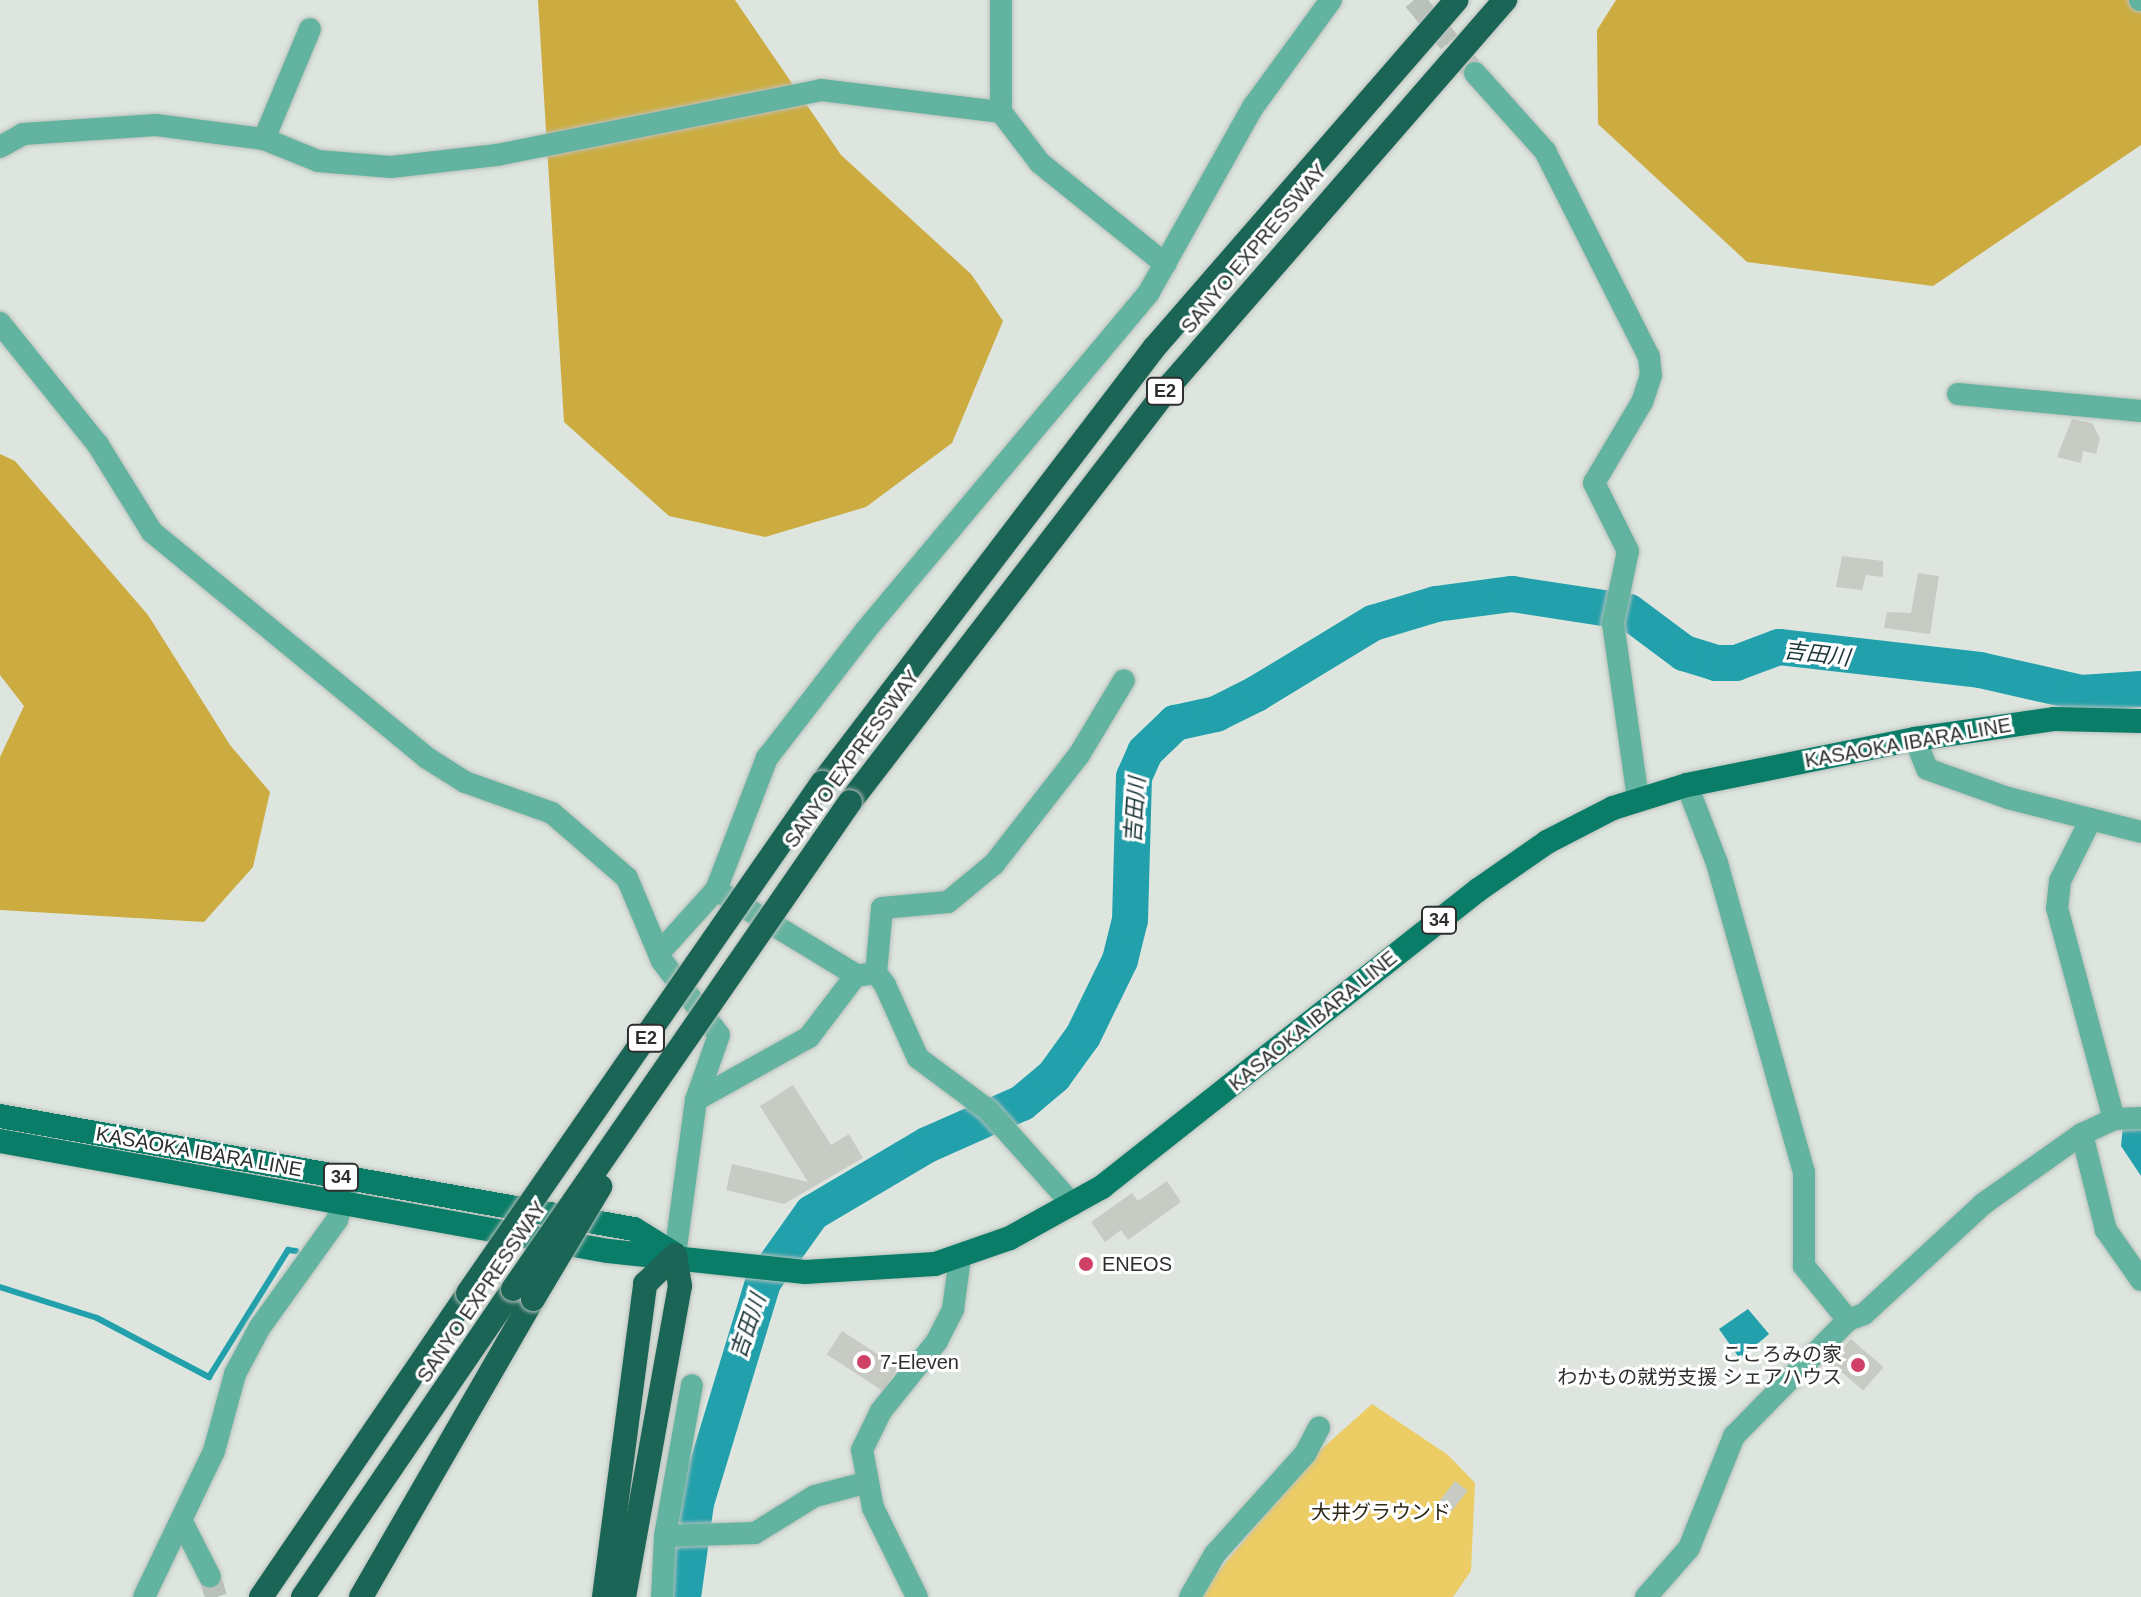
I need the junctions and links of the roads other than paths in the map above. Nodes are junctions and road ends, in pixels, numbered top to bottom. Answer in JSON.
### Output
{"nodes":[{"id":1,"x":1001,"y":0,"type":"edge"},
{"id":2,"x":1331,"y":0,"type":"edge"},
{"id":3,"x":1456,"y":0,"type":"edge"},
{"id":4,"x":1505,"y":0,"type":"edge"},
{"id":5,"x":310,"y":29,"type":"dead end"},
{"id":6,"x":1475,"y":73,"type":"tunnel mouth"},
{"id":7,"x":1001,"y":112,"type":"junction"},
{"id":8,"x":264,"y":139,"type":"junction"},
{"id":9,"x":0,"y":147,"type":"edge"},
{"id":10,"x":1165,"y":264,"type":"junction"},
{"id":11,"x":0,"y":323,"type":"edge"},
{"id":12,"x":1958,"y":394,"type":"dead end"},
{"id":13,"x":2141,"y":411,"type":"edge"},
{"id":14,"x":1124,"y":680,"type":"dead end"},
{"id":15,"x":2141,"y":721,"type":"edge"},
{"id":16,"x":1915,"y":739,"type":"junction"},
{"id":17,"x":1687,"y":785,"type":"junction"},
{"id":18,"x":1638,"y":798,"type":"junction"},
{"id":19,"x":2091,"y":819,"type":"junction"},
{"id":20,"x":2141,"y":832,"type":"edge"},
{"id":21,"x":716,"y":890,"type":"junction"},
{"id":22,"x":659,"y":953,"type":"junction"},
{"id":23,"x":866,"y":974,"type":"junction"},
{"id":24,"x":696,"y":1100,"type":"junction"},
{"id":25,"x":0,"y":1116,"type":"edge"},
{"id":26,"x":2141,"y":1118,"type":"edge"},
{"id":27,"x":2114,"y":1119,"type":"junction"},
{"id":28,"x":2082,"y":1134,"type":"junction"},
{"id":29,"x":0,"y":1141,"type":"edge"},
{"id":30,"x":346,"y":1190,"type":"junction"},
{"id":31,"x":1073,"y":1205,"type":"junction"},
{"id":32,"x":675,"y":1255,"type":"junction"},
{"id":33,"x":960,"y":1258,"type":"junction"},
{"id":34,"x":2141,"y":1280,"type":"edge"},
{"id":35,"x":523,"y":1294,"type":"junction"},
{"id":36,"x":1848,"y":1320,"type":"junction"},
{"id":37,"x":692,"y":1385,"type":"dead end"},
{"id":38,"x":1319,"y":1428,"type":"dead end"},
{"id":39,"x":865,"y":1483,"type":"junction"},
{"id":40,"x":183,"y":1524,"type":"junction"},
{"id":41,"x":669,"y":1536,"type":"junction"},
{"id":42,"x":210,"y":1577,"type":"tunnel mouth"},
{"id":43,"x":144,"y":1597,"type":"edge"},
{"id":44,"x":261,"y":1597,"type":"edge"},
{"id":45,"x":303,"y":1597,"type":"edge"},
{"id":46,"x":361,"y":1597,"type":"edge"},
{"id":47,"x":604,"y":1597,"type":"edge"},
{"id":48,"x":624,"y":1597,"type":"edge"},
{"id":49,"x":662,"y":1597,"type":"edge"},
{"id":50,"x":917,"y":1597,"type":"edge"},
{"id":51,"x":1190,"y":1597,"type":"edge"},
{"id":52,"x":1646,"y":1597,"type":"edge"}],
"edges":[{"from":1,"to":7,"type":"street"},
{"from":2,"to":10,"type":"street"},
{"from":3,"to":44,"type":"highway","name":"SANYO EXPRESSWAY","number":"E2","bridge":true},
{"from":4,"to":35,"type":"highway","name":"SANYO EXPRESSWAY","number":"E2","bridge":true},
{"from":5,"to":8,"type":"street"},
{"from":6,"to":18,"type":"street"},
{"from":7,"to":8,"type":"street"},
{"from":7,"to":10,"type":"street"},
{"from":8,"to":9,"type":"street"},
{"from":10,"to":21,"type":"street"},
{"from":11,"to":22,"type":"street"},
{"from":12,"to":13,"type":"street"},
{"from":14,"to":23,"type":"street"},
{"from":15,"to":16,"type":"main road","name":"KASAOKA IBARA LINE","number":"34"},
{"from":16,"to":17,"type":"main road","name":"KASAOKA IBARA LINE","number":"34"},
{"from":16,"to":19,"type":"street"},
{"from":17,"to":18,"type":"main road","name":"KASAOKA IBARA LINE","number":"34"},
{"from":17,"to":36,"type":"street"},
{"from":18,"to":31,"type":"main road","name":"KASAOKA IBARA LINE","number":"34"},
{"from":19,"to":20,"type":"street"},
{"from":19,"to":27,"type":"street"},
{"from":21,"to":22,"type":"street"},
{"from":21,"to":23,"type":"street"},
{"from":22,"to":24,"type":"street"},
{"from":23,"to":24,"type":"street"},
{"from":23,"to":31,"type":"street"},
{"from":24,"to":32,"type":"street"},
{"from":25,"to":30,"type":"main road","name":"KASAOKA IBARA LINE","number":"34"},
{"from":26,"to":27,"type":"street"},
{"from":27,"to":28,"type":"street"},
{"from":28,"to":34,"type":"street"},
{"from":28,"to":36,"type":"street"},
{"from":29,"to":30,"type":"main road","name":"KASAOKA IBARA LINE","number":"34"},
{"from":30,"to":32,"type":"main road","name":"KASAOKA IBARA LINE","number":"34"},
{"from":30,"to":40,"type":"street"},
{"from":31,"to":33,"type":"main road","name":"KASAOKA IBARA LINE","number":"34"},
{"from":32,"to":33,"type":"main road","name":"KASAOKA IBARA LINE","number":"34"},
{"from":32,"to":47,"type":"highway"},
{"from":32,"to":48,"type":"highway"},
{"from":33,"to":39,"type":"street"},
{"from":35,"to":45,"type":"highway","name":"SANYO EXPRESSWAY"},
{"from":35,"to":46,"type":"highway"},
{"from":36,"to":52,"type":"street"},
{"from":37,"to":41,"type":"street"},
{"from":38,"to":51,"type":"street"},
{"from":39,"to":41,"type":"street"},
{"from":39,"to":50,"type":"street"},
{"from":40,"to":42,"type":"street"},
{"from":40,"to":43,"type":"street"},
{"from":41,"to":49,"type":"street"}]}
